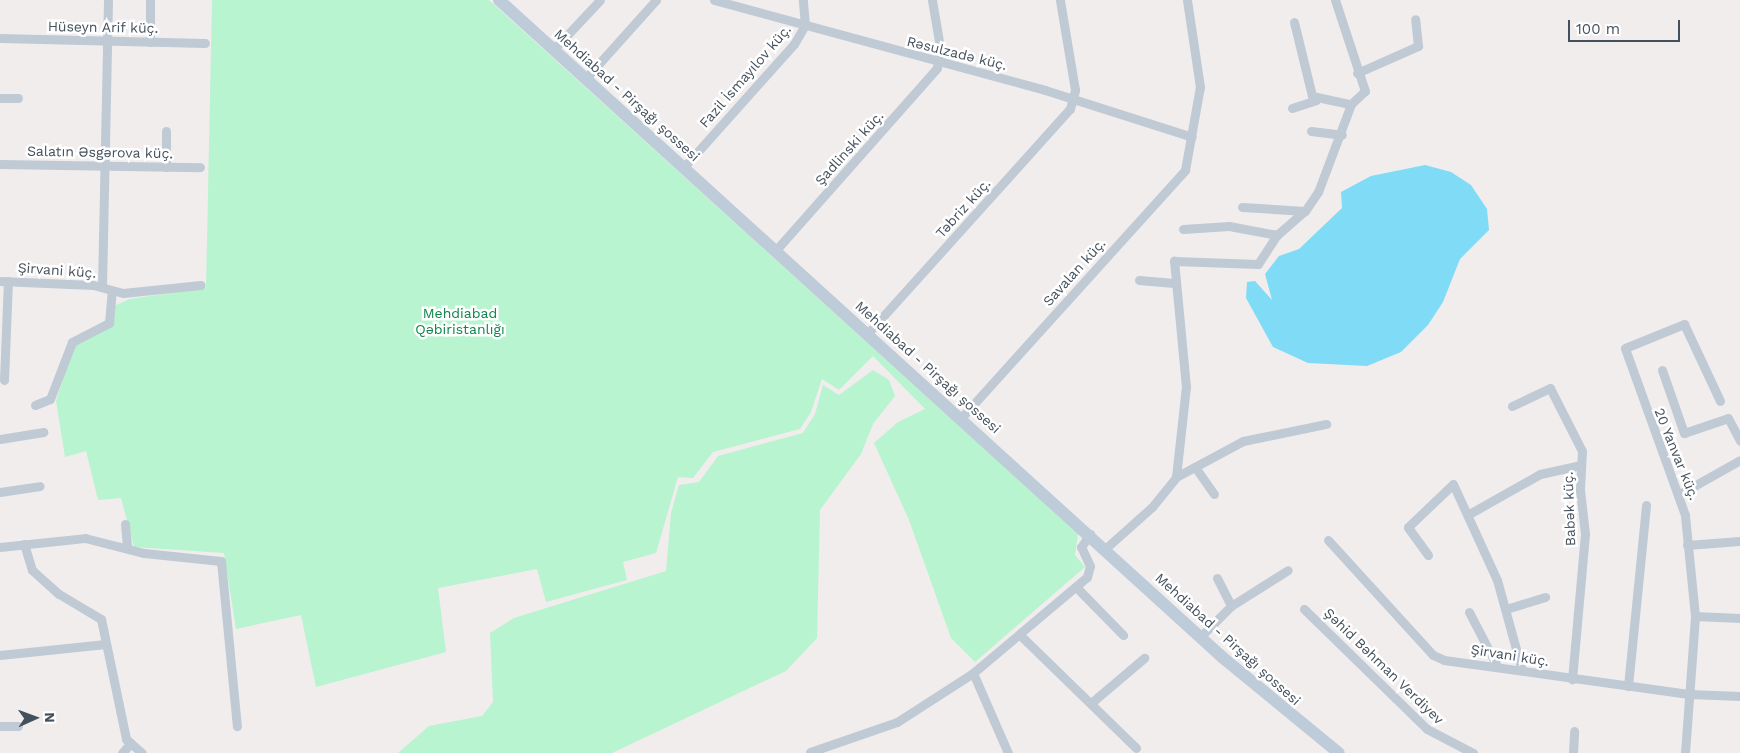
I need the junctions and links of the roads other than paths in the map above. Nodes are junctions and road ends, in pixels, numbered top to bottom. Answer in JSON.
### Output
{"nodes":[{"id":1,"x":108,"y":0,"type":"edge"},
{"id":2,"x":150,"y":0,"type":"edge"},
{"id":3,"x":499,"y":0,"type":"edge"},
{"id":4,"x":600,"y":0,"type":"edge"},
{"id":5,"x":656,"y":0,"type":"edge"},
{"id":6,"x":714,"y":0,"type":"edge"},
{"id":7,"x":803,"y":0,"type":"edge"},
{"id":8,"x":932,"y":0,"type":"edge"},
{"id":9,"x":1060,"y":0,"type":"edge"},
{"id":10,"x":1187,"y":0,"type":"edge"},
{"id":11,"x":1335,"y":0,"type":"edge"},
{"id":12,"x":1415,"y":19,"type":"dead end"},
{"id":13,"x":1294,"y":22,"type":"dead end"},
{"id":14,"x":805,"y":25,"type":"junction"},
{"id":15,"x":0,"y":38,"type":"edge"},
{"id":16,"x":107,"y":41,"type":"junction"},
{"id":17,"x":150,"y":42,"type":"junction"},
{"id":18,"x":205,"y":43,"type":"dead end"},
{"id":19,"x":554,"y":49,"type":"junction"},
{"id":20,"x":940,"y":62,"type":"junction"},
{"id":21,"x":1357,"y":72,"type":"junction"},
{"id":22,"x":586,"y":78,"type":"junction"},
{"id":23,"x":0,"y":98,"type":"edge"},
{"id":24,"x":18,"y":98,"type":"dead end"},
{"id":25,"x":1074,"y":100,"type":"junction"},
{"id":26,"x":1316,"y":100,"type":"junction"},
{"id":27,"x":1351,"y":104,"type":"junction"},
{"id":28,"x":1292,"y":108,"type":"dead end"},
{"id":29,"x":166,"y":130,"type":"dead end"},
{"id":30,"x":1311,"y":131,"type":"dead end"},
{"id":31,"x":1342,"y":135,"type":"junction"},
{"id":32,"x":1192,"y":137,"type":"junction"},
{"id":33,"x":0,"y":164,"type":"edge"},
{"id":34,"x":104,"y":167,"type":"junction"},
{"id":35,"x":166,"y":167,"type":"junction"},
{"id":36,"x":200,"y":167,"type":"dead end"},
{"id":37,"x":684,"y":167,"type":"junction"},
{"id":38,"x":1242,"y":207,"type":"dead end"},
{"id":39,"x":1305,"y":211,"type":"junction"},
{"id":40,"x":1183,"y":229,"type":"dead end"},
{"id":41,"x":1277,"y":235,"type":"junction"},
{"id":42,"x":776,"y":250,"type":"junction"},
{"id":43,"x":1139,"y":280,"type":"dead end"},
{"id":44,"x":4,"y":281,"type":"edge"},
{"id":45,"x":1174,"y":283,"type":"junction"},
{"id":46,"x":201,"y":285,"type":"dead end"},
{"id":47,"x":102,"y":287,"type":"junction"},
{"id":48,"x":112,"y":291,"type":"junction"},
{"id":49,"x":3,"y":329,"type":"edge"},
{"id":50,"x":868,"y":333,"type":"junction"},
{"id":51,"x":1662,"y":370,"type":"dead end"},
{"id":52,"x":4,"y":380,"type":"dead end"},
{"id":53,"x":1720,"y":401,"type":"dead end"},
{"id":54,"x":35,"y":405,"type":"dead end"},
{"id":55,"x":1512,"y":406,"type":"dead end"},
{"id":56,"x":962,"y":417,"type":"junction"},
{"id":57,"x":1326,"y":424,"type":"dead end"},
{"id":58,"x":43,"y":432,"type":"dead end"},
{"id":59,"x":0,"y":439,"type":"edge"},
{"id":60,"x":1740,"y":441,"type":"edge"},
{"id":61,"x":1740,"y":460,"type":"edge"},
{"id":62,"x":1581,"y":465,"type":"junction"},
{"id":63,"x":1195,"y":467,"type":"junction"},
{"id":64,"x":1176,"y":477,"type":"junction"},
{"id":65,"x":40,"y":486,"type":"dead end"},
{"id":66,"x":0,"y":492,"type":"edge"},
{"id":67,"x":1214,"y":494,"type":"dead end"},
{"id":68,"x":1678,"y":495,"type":"junction"},
{"id":69,"x":1646,"y":505,"type":"dead end"},
{"id":70,"x":1469,"y":514,"type":"junction"},
{"id":71,"x":125,"y":524,"type":"dead end"},
{"id":72,"x":1090,"y":534,"type":"junction"},
{"id":73,"x":1328,"y":540,"type":"dead end"},
{"id":74,"x":1740,"y":542,"type":"edge"},
{"id":75,"x":24,"y":544,"type":"junction"},
{"id":76,"x":1687,"y":545,"type":"junction"},
{"id":77,"x":0,"y":547,"type":"edge"},
{"id":78,"x":127,"y":548,"type":"junction"},
{"id":79,"x":1106,"y":548,"type":"junction"},
{"id":80,"x":1428,"y":555,"type":"dead end"},
{"id":81,"x":1288,"y":570,"type":"dead end"},
{"id":82,"x":1217,"y":578,"type":"dead end"},
{"id":83,"x":1077,"y":588,"type":"junction"},
{"id":84,"x":1545,"y":597,"type":"dead end"},
{"id":85,"x":1231,"y":606,"type":"junction"},
{"id":86,"x":1304,"y":609,"type":"dead end"},
{"id":87,"x":1506,"y":609,"type":"junction"},
{"id":88,"x":1469,"y":612,"type":"dead end"},
{"id":89,"x":1695,"y":616,"type":"junction"},
{"id":90,"x":1740,"y":618,"type":"edge"},
{"id":91,"x":1020,"y":635,"type":"junction"},
{"id":92,"x":1124,"y":635,"type":"dead end"},
{"id":93,"x":1200,"y":636,"type":"junction"},
{"id":94,"x":105,"y":644,"type":"junction"},
{"id":95,"x":0,"y":655,"type":"edge"},
{"id":96,"x":1144,"y":658,"type":"dead end"},
{"id":97,"x":1496,"y":664,"type":"junction"},
{"id":98,"x":1522,"y":671,"type":"junction"},
{"id":99,"x":973,"y":673,"type":"junction"},
{"id":100,"x":1572,"y":679,"type":"junction"},
{"id":101,"x":1628,"y":686,"type":"junction"},
{"id":102,"x":1689,"y":694,"type":"junction"},
{"id":103,"x":1740,"y":696,"type":"edge"},
{"id":104,"x":1091,"y":703,"type":"junction"},
{"id":105,"x":0,"y":726,"type":"edge"},
{"id":106,"x":18,"y":726,"type":"dead end"},
{"id":107,"x":237,"y":726,"type":"dead end"},
{"id":108,"x":1574,"y":731,"type":"dead end"},
{"id":109,"x":129,"y":745,"type":"junction"},
{"id":110,"x":1136,"y":748,"type":"dead end"},
{"id":111,"x":810,"y":752,"type":"edge"},
{"id":112,"x":122,"y":753,"type":"edge"},
{"id":113,"x":142,"y":753,"type":"edge"},
{"id":114,"x":1008,"y":753,"type":"edge"},
{"id":115,"x":1339,"y":753,"type":"edge"},
{"id":116,"x":1473,"y":753,"type":"edge"},
{"id":117,"x":1572,"y":753,"type":"edge"},
{"id":118,"x":1685,"y":753,"type":"edge"}],
"edges":[{"from":1,"to":16,"type":"street"},
{"from":2,"to":17,"type":"street"},
{"from":3,"to":19,"type":"main road","name":"Mehdiabad - Pirşağı şossesi"},
{"from":4,"to":19,"type":"street"},
{"from":5,"to":22,"type":"street"},
{"from":6,"to":14,"type":"street","name":"Rəsulzadə küç."},
{"from":7,"to":14,"type":"street"},
{"from":8,"to":20,"type":"street"},
{"from":9,"to":25,"type":"street"},
{"from":10,"to":32,"type":"street","name":"Savalan küç."},
{"from":11,"to":21,"type":"street"},
{"from":12,"to":21,"type":"street"},
{"from":13,"to":26,"type":"street"},
{"from":14,"to":20,"type":"street","name":"Rəsulzadə küç."},
{"from":14,"to":37,"type":"street","name":"Fazil İsmayılov küç."},
{"from":15,"to":16,"type":"street","name":"Hüseyn Arif küç."},
{"from":16,"to":17,"type":"street","name":"Hüseyn Arif küç."},
{"from":16,"to":34,"type":"street"},
{"from":17,"to":18,"type":"street","name":"Hüseyn Arif küç."},
{"from":19,"to":22,"type":"main road","name":"Mehdiabad - Pirşağı şossesi"},
{"from":20,"to":25,"type":"street","name":"Rəsulzadə küç."},
{"from":20,"to":42,"type":"street","name":"Şadlinski küç."},
{"from":21,"to":27,"type":"street"},
{"from":22,"to":37,"type":"main road","name":"Mehdiabad - Pirşağı şossesi"},
{"from":23,"to":24,"type":"street"},
{"from":25,"to":32,"type":"street","name":"Rəsulzadə küç."},
{"from":25,"to":50,"type":"street","name":"Təbriz küç."},
{"from":26,"to":27,"type":"street"},
{"from":26,"to":28,"type":"street"},
{"from":27,"to":31,"type":"street"},
{"from":29,"to":35,"type":"street"},
{"from":30,"to":31,"type":"street"},
{"from":31,"to":39,"type":"street"},
{"from":32,"to":56,"type":"street","name":"Savalan küç."},
{"from":33,"to":34,"type":"street","name":"Salatın Əsgərova küç."},
{"from":34,"to":35,"type":"street","name":"Salatın Əsgərova küç."},
{"from":34,"to":47,"type":"street"},
{"from":35,"to":36,"type":"street","name":"Salatın Əsgərova küç."},
{"from":37,"to":42,"type":"main road","name":"Mehdiabad - Pirşağı şossesi"},
{"from":38,"to":39,"type":"street"},
{"from":39,"to":41,"type":"street"},
{"from":40,"to":41,"type":"street"},
{"from":41,"to":45,"type":"street"},
{"from":42,"to":50,"type":"main road","name":"Mehdiabad - Pirşağı şossesi"},
{"from":43,"to":45,"type":"street"},
{"from":44,"to":47,"type":"street","name":"Şirvani küç."},
{"from":44,"to":49,"type":"street"},
{"from":45,"to":64,"type":"street"},
{"from":46,"to":48,"type":"street","name":"Şirvani küç."},
{"from":47,"to":48,"type":"street","name":"Şirvani küç."},
{"from":48,"to":54,"type":"street"},
{"from":49,"to":52,"type":"street"},
{"from":50,"to":56,"type":"main road","name":"Mehdiabad - Pirşağı şossesi"},
{"from":51,"to":60,"type":"street"},
{"from":53,"to":68,"type":"street","name":"20 Yanvar küç."},
{"from":55,"to":62,"type":"street","name":"Babək küç."},
{"from":56,"to":72,"type":"main road","name":"Mehdiabad - Pirşağı şossesi"},
{"from":57,"to":63,"type":"street"},
{"from":58,"to":59,"type":"street"},
{"from":61,"to":68,"type":"street"},
{"from":62,"to":70,"type":"street"},
{"from":62,"to":100,"type":"street","name":"Babək küç."},
{"from":63,"to":64,"type":"street"},
{"from":63,"to":67,"type":"street"},
{"from":64,"to":79,"type":"street"},
{"from":65,"to":66,"type":"street"},
{"from":68,"to":76,"type":"street","name":"20 Yanvar küç."},
{"from":69,"to":101,"type":"street"},
{"from":70,"to":80,"type":"street"},
{"from":70,"to":87,"type":"street"},
{"from":71,"to":78,"type":"street"},
{"from":72,"to":79,"type":"main road","name":"Mehdiabad - Pirşağı şossesi"},
{"from":72,"to":83,"type":"street"},
{"from":73,"to":97,"type":"street","name":"Şirvani küç."},
{"from":74,"to":76,"type":"street"},
{"from":75,"to":77,"type":"street"},
{"from":75,"to":78,"type":"street"},
{"from":75,"to":94,"type":"street"},
{"from":76,"to":89,"type":"street","name":"20 Yanvar küç."},
{"from":78,"to":107,"type":"street"},
{"from":79,"to":93,"type":"main road","name":"Mehdiabad - Pirşağı şossesi"},
{"from":81,"to":85,"type":"street"},
{"from":82,"to":85,"type":"street"},
{"from":83,"to":91,"type":"street"},
{"from":83,"to":92,"type":"street"},
{"from":84,"to":87,"type":"street"},
{"from":85,"to":93,"type":"street"},
{"from":86,"to":116,"type":"street","name":"Şəhid Bəhman Verdiyev"},
{"from":87,"to":98,"type":"street"},
{"from":88,"to":97,"type":"street"},
{"from":89,"to":90,"type":"street"},
{"from":89,"to":102,"type":"street","name":"20 Yanvar küç."},
{"from":91,"to":99,"type":"street"},
{"from":91,"to":104,"type":"street"},
{"from":93,"to":115,"type":"main road","name":"Mehdiabad - Pirşağı şossesi"},
{"from":94,"to":95,"type":"street"},
{"from":94,"to":109,"type":"street"},
{"from":96,"to":104,"type":"street"},
{"from":97,"to":98,"type":"street","name":"Şirvani küç."},
{"from":98,"to":100,"type":"street","name":"Şirvani küç."},
{"from":99,"to":111,"type":"street"},
{"from":99,"to":114,"type":"street"},
{"from":100,"to":101,"type":"street","name":"Şirvani küç."},
{"from":101,"to":102,"type":"street","name":"Şirvani küç."},
{"from":102,"to":103,"type":"street","name":"Şirvani küç."},
{"from":102,"to":118,"type":"street","name":"20 Yanvar küç."},
{"from":104,"to":110,"type":"street"},
{"from":105,"to":106,"type":"street"},
{"from":108,"to":117,"type":"street"},
{"from":109,"to":112,"type":"street"},
{"from":109,"to":113,"type":"street"}]}
